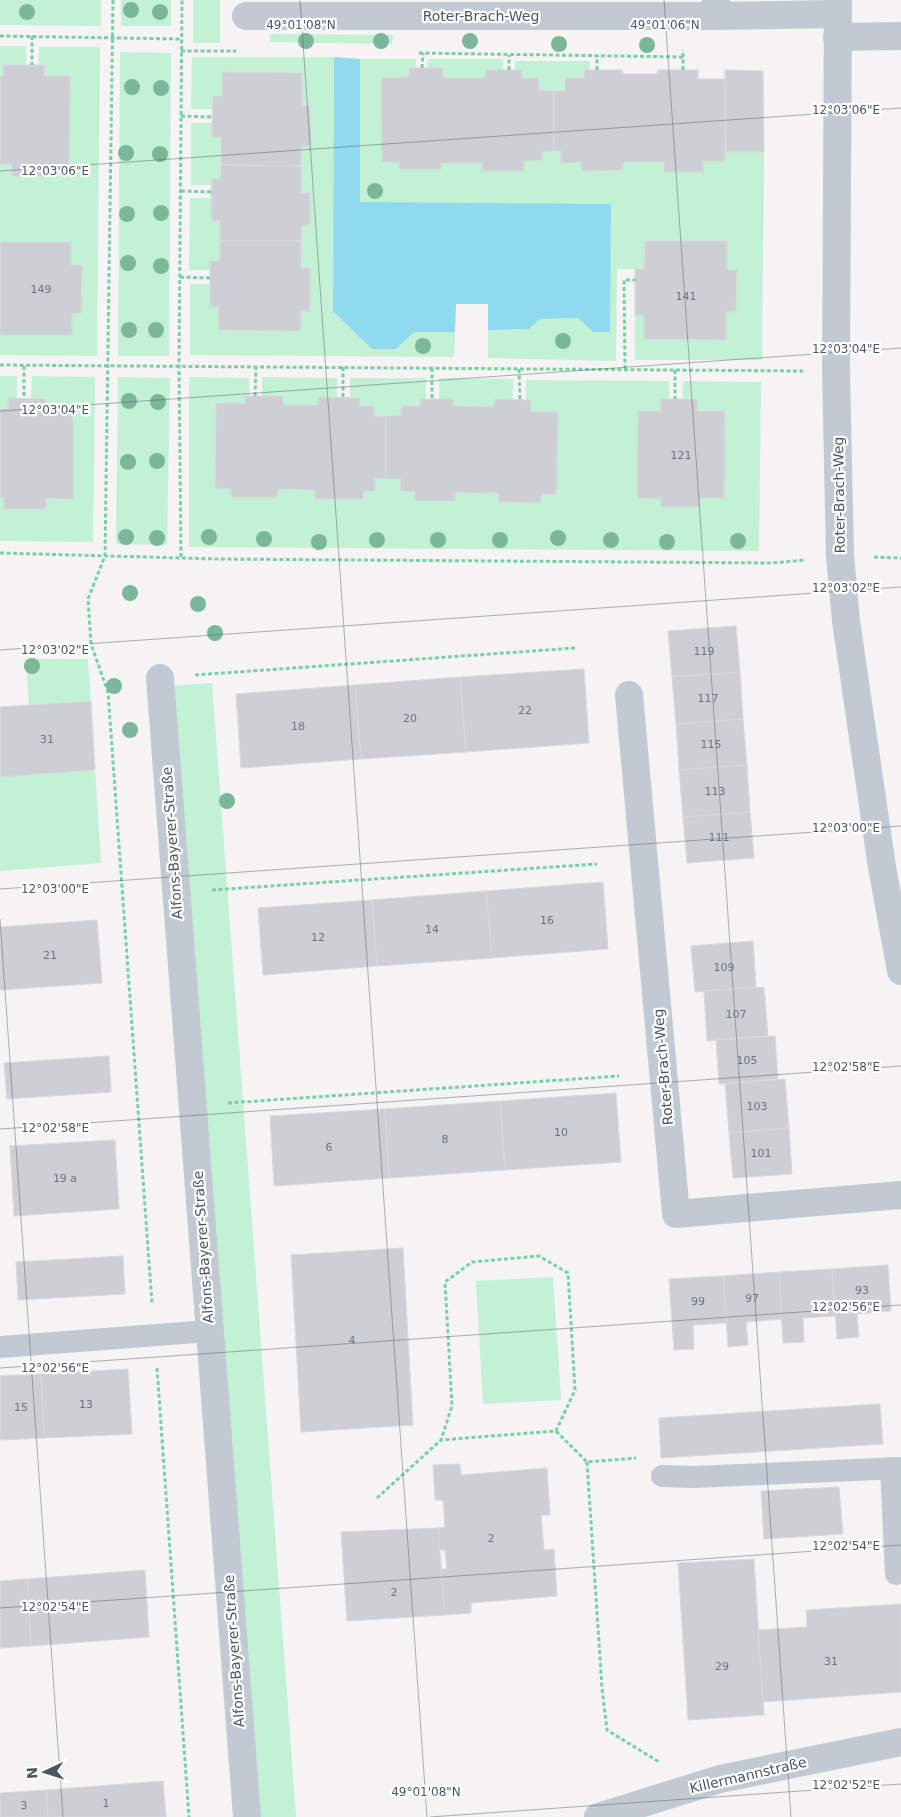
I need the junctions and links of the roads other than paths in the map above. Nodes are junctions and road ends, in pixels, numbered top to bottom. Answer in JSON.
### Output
{"nodes":[{"id":1,"x":716,"y":8,"type":"edge"},
{"id":2,"x":246,"y":16,"type":"dead end"},
{"id":3,"x":838,"y":17,"type":"edge"},
{"id":4,"x":901,"y":36,"type":"edge"},
{"id":5,"x":160,"y":678,"type":"road end"},
{"id":6,"x":629,"y":695,"type":"dead end"},
{"id":7,"x":901,"y":971,"type":"edge"},
{"id":8,"x":901,"y":1195,"type":"edge"},
{"id":9,"x":209,"y":1331,"type":"junction"},
{"id":10,"x":0,"y":1347,"type":"edge"},
{"id":11,"x":896,"y":1468,"type":"edge"},
{"id":12,"x":662,"y":1476,"type":"road end"},
{"id":13,"x":896,"y":1574,"type":"dead end"},
{"id":14,"x":901,"y":1742,"type":"edge"},
{"id":15,"x":246,"y":1817,"type":"edge"},
{"id":16,"x":598,"y":1817,"type":"edge"}],
"edges":[{"from":1,"to":2,"type":"street","name":"Roter-Brach-Weg"},
{"from":1,"to":3,"type":"street","name":"Roter-Brach-Weg"},
{"from":3,"to":4,"type":"street"},
{"from":3,"to":7,"type":"street","name":"Roter-Brach-Weg"},
{"from":5,"to":9,"type":"street","name":"Alfons-Bayerer-Straße"},
{"from":6,"to":8,"type":"street","name":"Roter-Brach-Weg"},
{"from":9,"to":10,"type":"lane"},
{"from":9,"to":15,"type":"street","name":"Alfons-Bayerer-Straße"},
{"from":11,"to":12,"type":"lane"},
{"from":11,"to":13,"type":"lane"},
{"from":14,"to":16,"type":"street","name":"Killermannstraße"}]}
